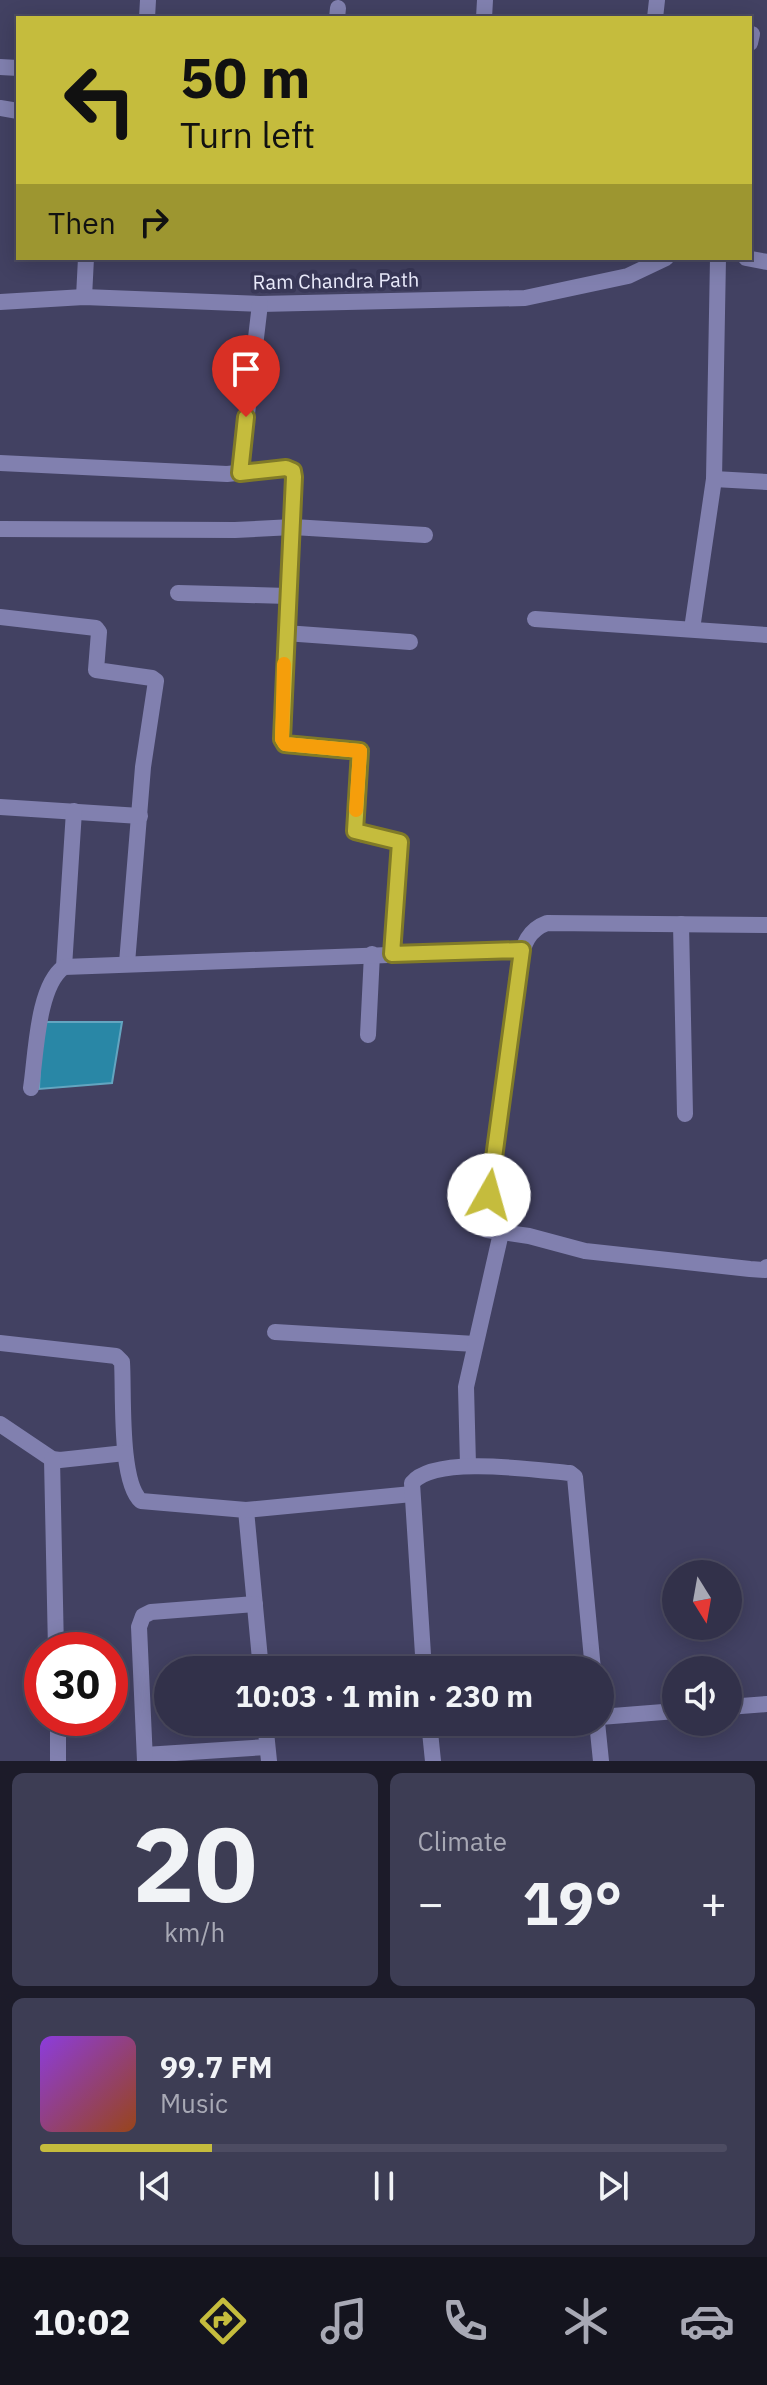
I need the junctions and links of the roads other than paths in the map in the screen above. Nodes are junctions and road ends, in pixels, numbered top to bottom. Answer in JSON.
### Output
{"nodes":[{"id":1,"x":86,"y":260,"type":"edge"},
{"id":2,"x":630,"y":260,"type":"edge"},
{"id":3,"x":662,"y":260,"type":"edge"},
{"id":4,"x":718,"y":260,"type":"edge"},
{"id":5,"x":628,"y":276,"type":"junction"},
{"id":6,"x":84,"y":297,"type":"junction"},
{"id":7,"x":0,"y":302,"type":"edge"},
{"id":8,"x":260,"y":304,"type":"junction"},
{"id":9,"x":0,"y":463,"type":"edge"},
{"id":10,"x":240,"y":473,"type":"junction"},
{"id":11,"x":714,"y":479,"type":"junction"},
{"id":12,"x":767,"y":482,"type":"edge"},
{"id":13,"x":293,"y":527,"type":"junction"},
{"id":14,"x":0,"y":529,"type":"edge"},
{"id":15,"x":425,"y":535,"type":"dead end"},
{"id":16,"x":178,"y":593,"type":"dead end"},
{"id":17,"x":288,"y":596,"type":"junction"},
{"id":18,"x":0,"y":617,"type":"edge"},
{"id":19,"x":535,"y":619,"type":"dead end"},
{"id":20,"x":692,"y":629,"type":"junction"},
{"id":21,"x":285,"y":633,"type":"junction"},
{"id":22,"x":767,"y":635,"type":"edge"},
{"id":23,"x":410,"y":642,"type":"dead end"},
{"id":24,"x":0,"y":807,"type":"edge"},
{"id":25,"x":74,"y":811,"type":"junction"},
{"id":26,"x":140,"y":816,"type":"junction"},
{"id":27,"x":681,"y":924,"type":"junction"},
{"id":28,"x":767,"y":925,"type":"edge"},
{"id":29,"x":522,"y":950,"type":"junction"},
{"id":30,"x":372,"y":954,"type":"junction"},
{"id":31,"x":392,"y":954,"type":"junction"},
{"id":32,"x":127,"y":963,"type":"junction"},
{"id":33,"x":64,"y":967,"type":"junction"},
{"id":34,"x":368,"y":1035,"type":"dead end"},
{"id":35,"x":31,"y":1088,"type":"dead end"},
{"id":36,"x":685,"y":1114,"type":"dead end"},
{"id":37,"x":501,"y":1233,"type":"junction"},
{"id":38,"x":767,"y":1267,"type":"edge"},
{"id":39,"x":275,"y":1332,"type":"dead end"},
{"id":40,"x":0,"y":1343,"type":"edge"},
{"id":41,"x":475,"y":1344,"type":"junction"},
{"id":42,"x":0,"y":1424,"type":"edge"},
{"id":43,"x":125,"y":1453,"type":"junction"},
{"id":44,"x":52,"y":1459,"type":"junction"},
{"id":45,"x":468,"y":1465,"type":"junction"},
{"id":46,"x":412,"y":1494,"type":"junction"},
{"id":47,"x":246,"y":1510,"type":"junction"},
{"id":48,"x":255,"y":1604,"type":"junction"},
{"id":49,"x":56,"y":1632,"type":"edge"},
{"id":50,"x":260,"y":1656,"type":"edge"},
{"id":51,"x":423,"y":1656,"type":"edge"},
{"id":52,"x":592,"y":1656,"type":"edge"},
{"id":53,"x":767,"y":1704,"type":"edge"},
{"id":54,"x":742,"y":1706,"type":"edge"},
{"id":55,"x":662,"y":1712,"type":"edge"},
{"id":56,"x":614,"y":1716,"type":"edge"},
{"id":57,"x":58,"y":1736,"type":"edge"},
{"id":58,"x":430,"y":1736,"type":"edge"},
{"id":59,"x":598,"y":1736,"type":"edge"},
{"id":60,"x":268,"y":1754,"type":"edge"},
{"id":61,"x":145,"y":1758,"type":"edge"},
{"id":62,"x":58,"y":1761,"type":"edge"},
{"id":63,"x":433,"y":1761,"type":"edge"},
{"id":64,"x":601,"y":1761,"type":"edge"}],
"edges":[{"from":1,"to":6,"type":"street"},
{"from":2,"to":5,"type":"street"},
{"from":3,"to":5,"type":"street","name":"Ram Chandra Path"},
{"from":4,"to":11,"type":"street"},
{"from":5,"to":8,"type":"street","name":"Ram Chandra Path"},
{"from":6,"to":7,"type":"street","name":"Ram Chandra Path"},
{"from":6,"to":8,"type":"street","name":"Ram Chandra Path"},
{"from":8,"to":10,"type":"street"},
{"from":9,"to":10,"type":"street"},
{"from":10,"to":13,"type":"street"},
{"from":11,"to":12,"type":"street"},
{"from":11,"to":20,"type":"street"},
{"from":13,"to":14,"type":"street"},
{"from":13,"to":15,"type":"street"},
{"from":13,"to":17,"type":"street"},
{"from":16,"to":17,"type":"street"},
{"from":17,"to":21,"type":"street"},
{"from":18,"to":26,"type":"street"},
{"from":19,"to":20,"type":"street"},
{"from":20,"to":22,"type":"street"},
{"from":21,"to":23,"type":"street"},
{"from":21,"to":31,"type":"street"},
{"from":24,"to":25,"type":"street"},
{"from":25,"to":26,"type":"street"},
{"from":25,"to":33,"type":"street"},
{"from":26,"to":32,"type":"street"},
{"from":27,"to":28,"type":"street"},
{"from":27,"to":29,"type":"street"},
{"from":27,"to":36,"type":"street"},
{"from":29,"to":31,"type":"street"},
{"from":29,"to":37,"type":"street"},
{"from":30,"to":31,"type":"street"},
{"from":30,"to":32,"type":"street"},
{"from":30,"to":34,"type":"street"},
{"from":32,"to":33,"type":"street"},
{"from":33,"to":35,"type":"street"},
{"from":37,"to":38,"type":"street"},
{"from":37,"to":41,"type":"street"},
{"from":39,"to":41,"type":"street"},
{"from":40,"to":43,"type":"street"},
{"from":41,"to":45,"type":"street"},
{"from":42,"to":44,"type":"street"},
{"from":43,"to":44,"type":"street"},
{"from":43,"to":47,"type":"street"},
{"from":44,"to":49,"type":"street"},
{"from":45,"to":46,"type":"street"},
{"from":45,"to":52,"type":"street"},
{"from":46,"to":47,"type":"street"},
{"from":46,"to":51,"type":"street"},
{"from":47,"to":48,"type":"street"},
{"from":48,"to":50,"type":"street"},
{"from":48,"to":61,"type":"street"},
{"from":53,"to":54,"type":"street"},
{"from":55,"to":56,"type":"street"},
{"from":57,"to":62,"type":"street"},
{"from":58,"to":63,"type":"street"},
{"from":59,"to":64,"type":"street"},
{"from":60,"to":61,"type":"street"}]}
